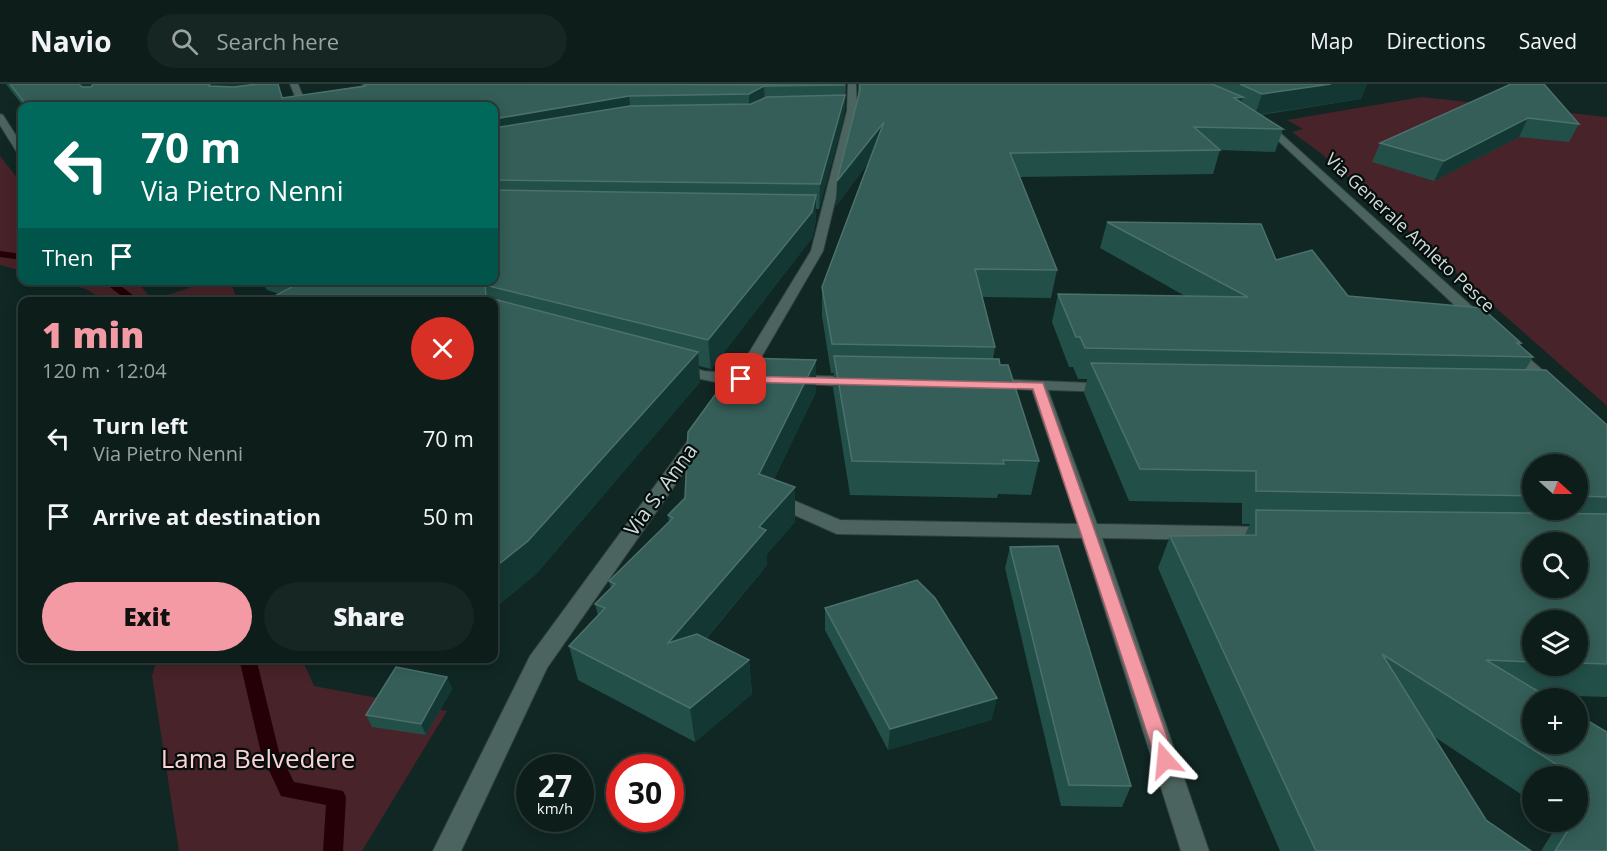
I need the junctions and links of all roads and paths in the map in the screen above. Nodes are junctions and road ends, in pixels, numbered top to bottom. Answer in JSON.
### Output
{"nodes":[{"id":1,"x":294,"y":84,"type":"edge"},
{"id":2,"x":848,"y":90,"type":"edge"},
{"id":3,"x":299,"y":96,"type":"junction"},
{"id":4,"x":288,"y":98,"type":"edge"},
{"id":5,"x":301,"y":102,"type":"edge"},
{"id":6,"x":1243,"y":116,"type":"edge"},
{"id":7,"x":0,"y":117,"type":"edge"},
{"id":8,"x":18,"y":146,"type":"edge"},
{"id":9,"x":659,"y":364,"type":"edge"},
{"id":10,"x":741,"y":379,"type":"junction"},
{"id":11,"x":872,"y":382,"type":"edge"},
{"id":12,"x":979,"y":384,"type":"edge"},
{"id":13,"x":1038,"y":385,"type":"junction"},
{"id":14,"x":1121,"y":387,"type":"edge"},
{"id":15,"x":1537,"y":395,"type":"edge"},
{"id":16,"x":727,"y":398,"type":"edge"},
{"id":17,"x":714,"y":417,"type":"edge"},
{"id":18,"x":788,"y":504,"type":"edge"},
{"id":19,"x":1090,"y":532,"type":"junction"},
{"id":20,"x":1290,"y":534,"type":"edge"},
{"id":21,"x":447,"y":851,"type":"edge"},
{"id":22,"x":1195,"y":851,"type":"edge"}],
"edges":[{"from":1,"to":3,"type":"street"},
{"from":2,"to":10,"type":"street"},
{"from":3,"to":4,"type":"street"},
{"from":3,"to":5,"type":"street"},
{"from":6,"to":15,"type":"street","name":"Via Generale Amleto Pesce"},
{"from":7,"to":8,"type":"street"},
{"from":9,"to":10,"type":"street"},
{"from":10,"to":11,"type":"street"},
{"from":10,"to":16,"type":"street"},
{"from":12,"to":13,"type":"street"},
{"from":13,"to":14,"type":"street"},
{"from":13,"to":19,"type":"street"},
{"from":17,"to":21,"type":"street","name":"Via S. Anna"},
{"from":18,"to":19,"type":"street"},
{"from":19,"to":20,"type":"street"},
{"from":19,"to":22,"type":"street"}]}
